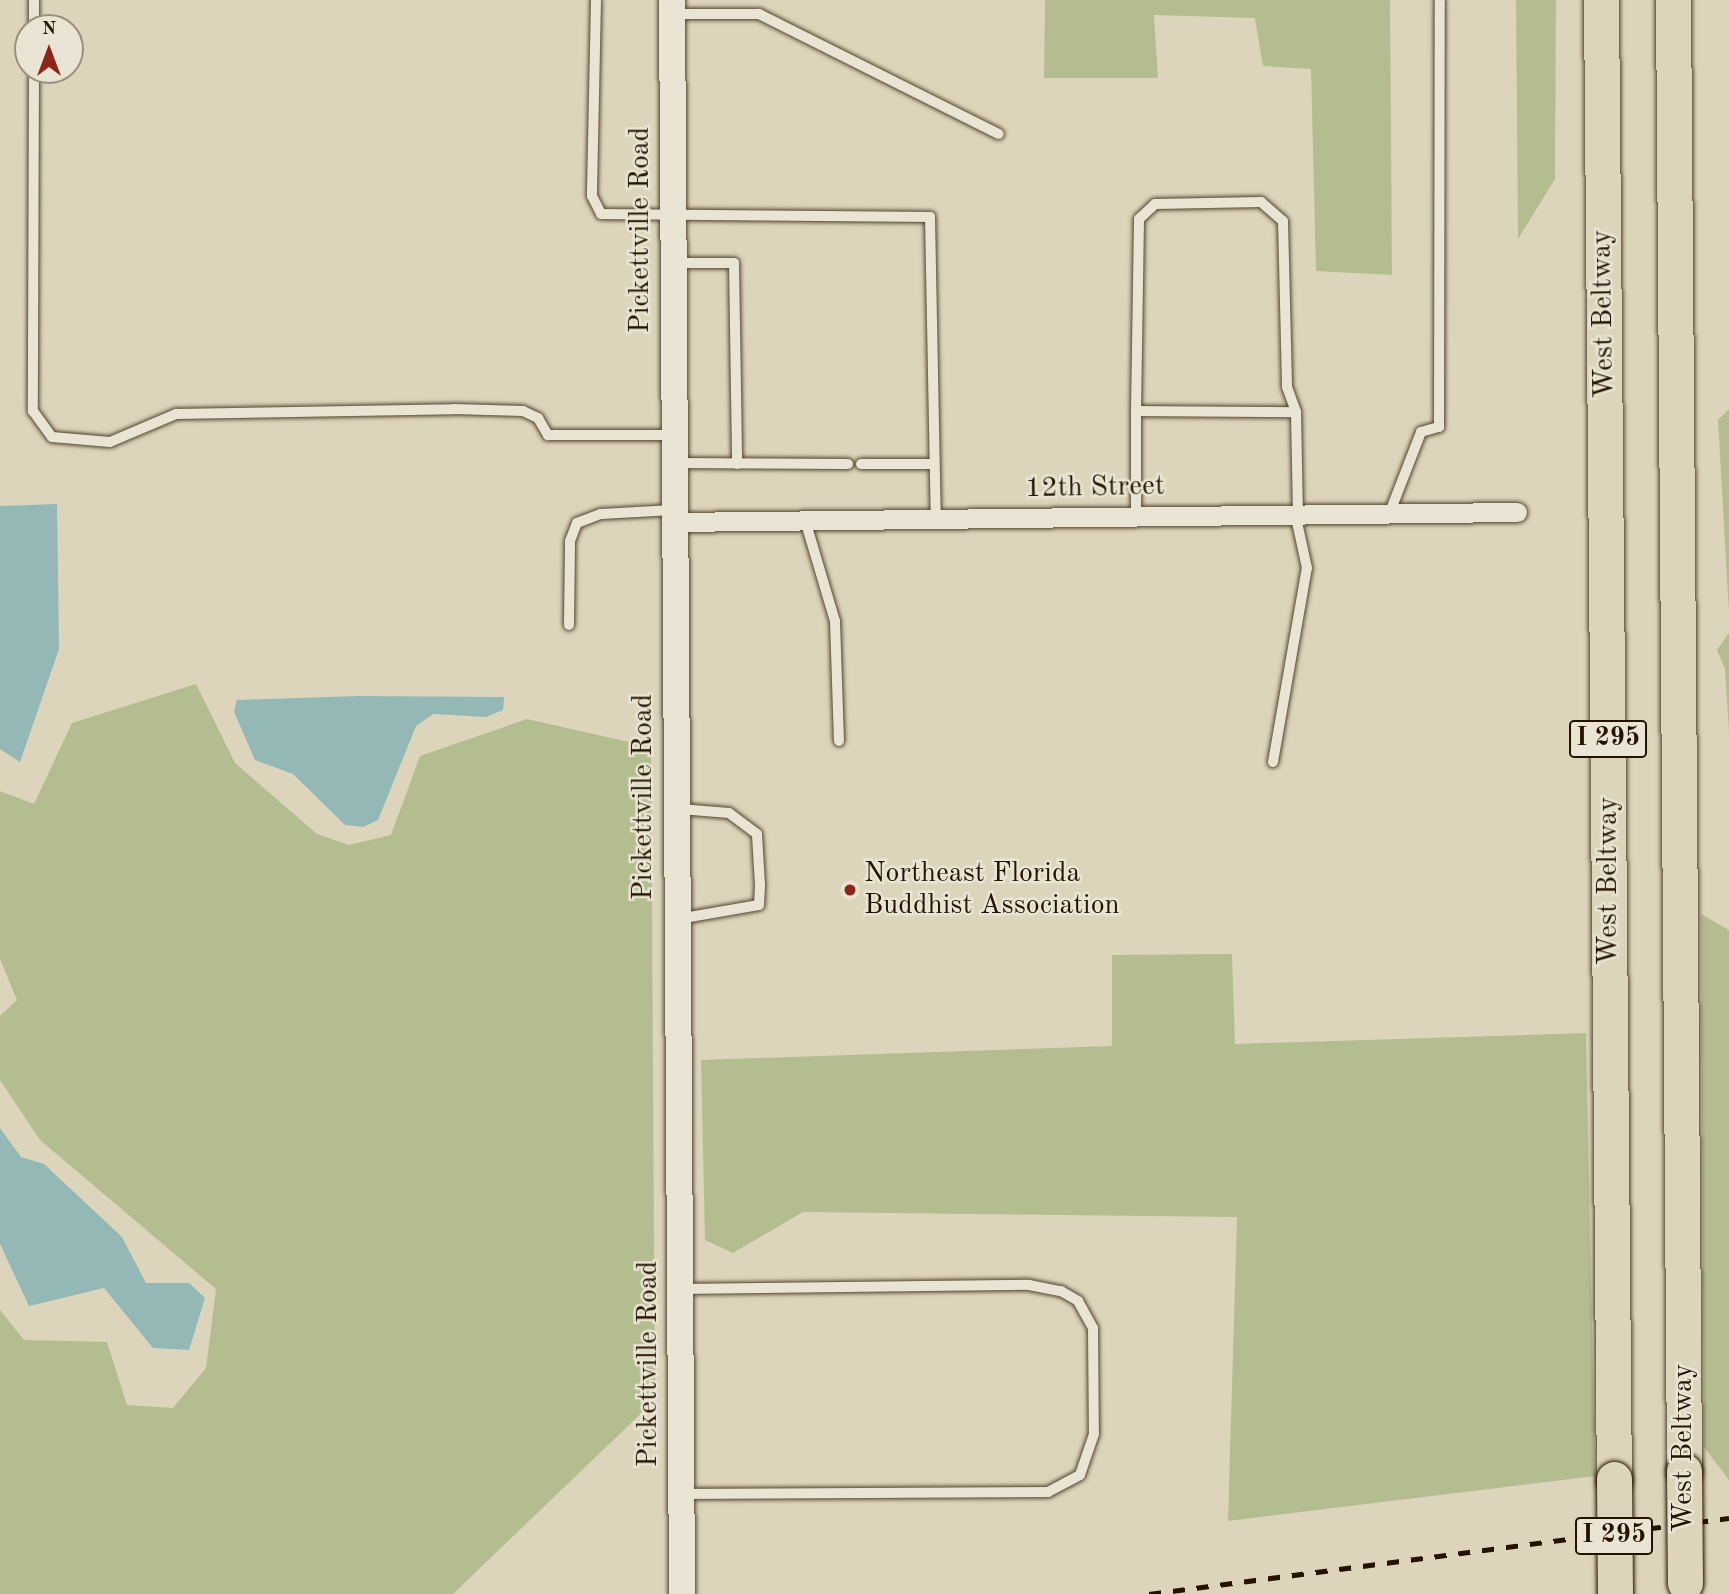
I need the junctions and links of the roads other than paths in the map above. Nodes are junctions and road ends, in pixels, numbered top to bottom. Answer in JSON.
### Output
{"nodes":[{"id":1,"x":596,"y":0,"type":"edge"},
{"id":2,"x":1440,"y":0,"type":"edge"},
{"id":3,"x":1601,"y":0,"type":"edge"},
{"id":4,"x":1674,"y":0,"type":"edge"},
{"id":5,"x":673,"y":7,"type":"edge"},
{"id":6,"x":34,"y":84,"type":"edge"},
{"id":7,"x":999,"y":134,"type":"dead end"},
{"id":8,"x":673,"y":217,"type":"junction"},
{"id":9,"x":673,"y":263,"type":"junction"},
{"id":10,"x":1136,"y":411,"type":"junction"},
{"id":11,"x":1296,"y":412,"type":"junction"},
{"id":12,"x":673,"y":435,"type":"junction"},
{"id":13,"x":673,"y":463,"type":"junction"},
{"id":14,"x":737,"y":464,"type":"junction"},
{"id":15,"x":848,"y":464,"type":"dead end"},
{"id":16,"x":861,"y":464,"type":"dead end"},
{"id":17,"x":931,"y":464,"type":"junction"},
{"id":18,"x":1390,"y":512,"type":"junction"},
{"id":19,"x":1517,"y":512,"type":"dead end"},
{"id":20,"x":1297,"y":513,"type":"junction"},
{"id":21,"x":673,"y":516,"type":"junction"},
{"id":22,"x":1136,"y":516,"type":"junction"},
{"id":23,"x":936,"y":518,"type":"junction"},
{"id":24,"x":805,"y":519,"type":"junction"},
{"id":25,"x":569,"y":625,"type":"dead end"},
{"id":26,"x":839,"y":741,"type":"dead end"},
{"id":27,"x":1273,"y":762,"type":"dead end"},
{"id":28,"x":676,"y":809,"type":"junction"},
{"id":29,"x":677,"y":919,"type":"junction"},
{"id":30,"x":680,"y":1289,"type":"junction"},
{"id":31,"x":681,"y":1494,"type":"junction"},
{"id":32,"x":1686,"y":1589,"type":"edge"},
{"id":33,"x":682,"y":1594,"type":"edge"},
{"id":34,"x":1615,"y":1594,"type":"edge"}],
"edges":[{"from":1,"to":8,"type":"lane"},
{"from":2,"to":18,"type":"lane"},
{"from":3,"to":34,"type":"highway","name":"West Beltway","number":"I 295","bridge":true},
{"from":4,"to":32,"type":"highway","name":"West Beltway","number":"I 295","bridge":true},
{"from":5,"to":7,"type":"lane"},
{"from":5,"to":8,"type":"street","name":"Pickettville Road"},
{"from":6,"to":12,"type":"lane"},
{"from":8,"to":9,"type":"street","name":"Pickettville Road"},
{"from":8,"to":17,"type":"lane"},
{"from":9,"to":12,"type":"street","name":"Pickettville Road"},
{"from":9,"to":14,"type":"lane"},
{"from":10,"to":11,"type":"lane"},
{"from":10,"to":11,"type":"lane"},
{"from":10,"to":22,"type":"lane"},
{"from":11,"to":20,"type":"lane"},
{"from":12,"to":13,"type":"street","name":"Pickettville Road"},
{"from":13,"to":14,"type":"lane"},
{"from":13,"to":21,"type":"street","name":"Pickettville Road"},
{"from":14,"to":15,"type":"lane"},
{"from":16,"to":17,"type":"lane"},
{"from":17,"to":23,"type":"lane"},
{"from":18,"to":19,"type":"street","name":"12th Street"},
{"from":18,"to":20,"type":"street","name":"12th Street"},
{"from":20,"to":22,"type":"street","name":"12th Street"},
{"from":20,"to":27,"type":"lane"},
{"from":21,"to":24,"type":"street","name":"12th Street"},
{"from":21,"to":25,"type":"lane"},
{"from":21,"to":28,"type":"street","name":"Pickettville Road"},
{"from":22,"to":23,"type":"street","name":"12th Street"},
{"from":23,"to":24,"type":"street","name":"12th Street"},
{"from":24,"to":26,"type":"lane"},
{"from":28,"to":29,"type":"street","name":"Pickettville Road"},
{"from":28,"to":29,"type":"lane"},
{"from":29,"to":30,"type":"street","name":"Pickettville Road"},
{"from":30,"to":31,"type":"street","name":"Pickettville Road"},
{"from":30,"to":31,"type":"lane"},
{"from":31,"to":33,"type":"street","name":"Pickettville Road"}]}
